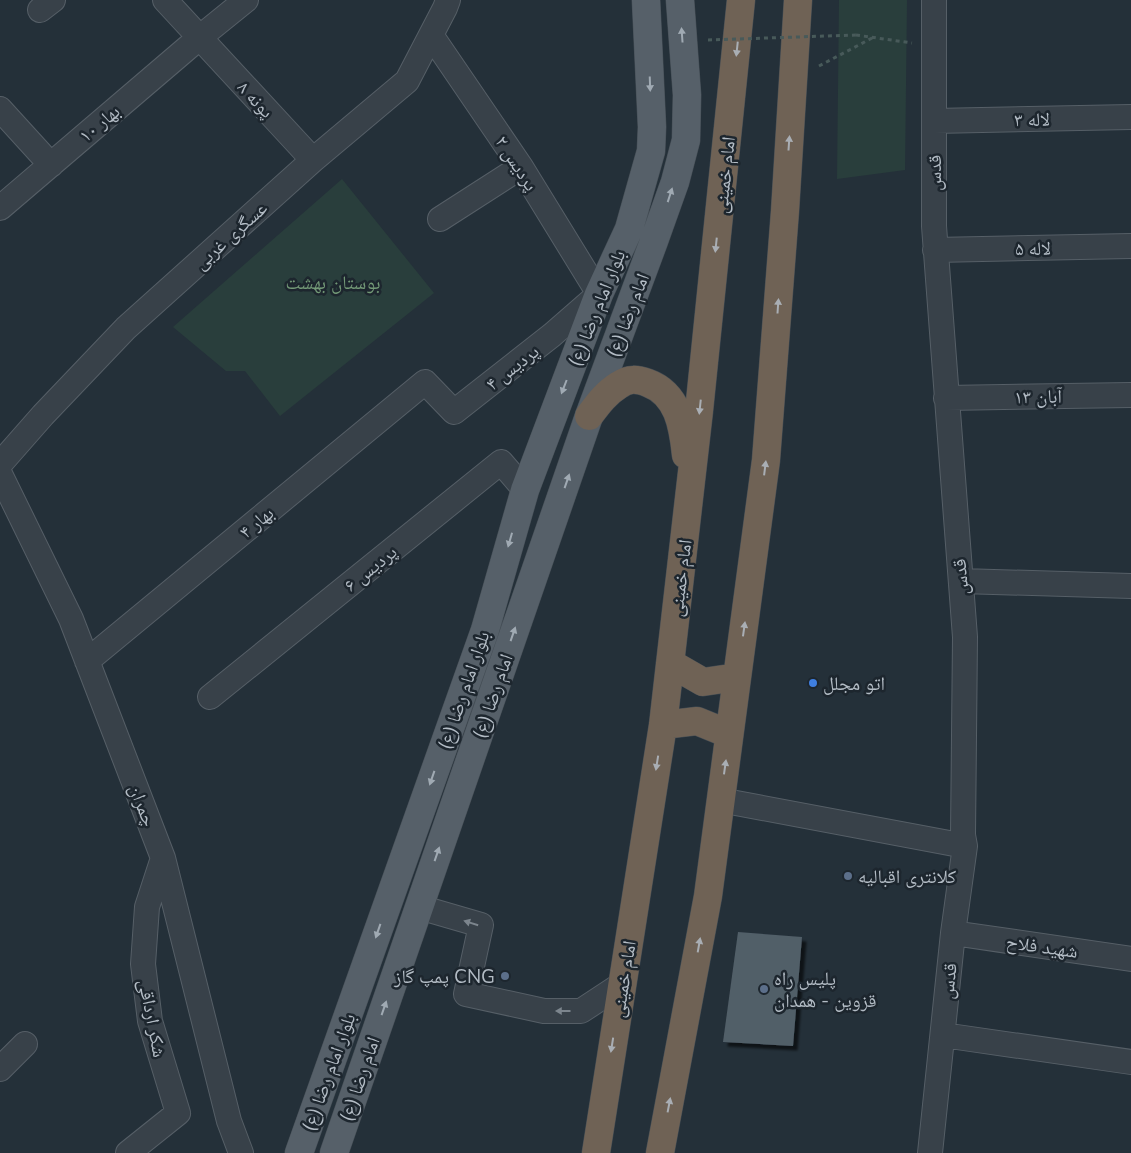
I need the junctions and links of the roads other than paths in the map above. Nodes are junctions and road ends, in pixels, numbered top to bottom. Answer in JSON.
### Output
{"nodes":[{"id":1,"x":165,"y":0,"type":"edge"},
{"id":2,"x":246,"y":0,"type":"edge"},
{"id":3,"x":448,"y":0,"type":"edge"},
{"id":4,"x":646,"y":0,"type":"edge"},
{"id":5,"x":680,"y":0,"type":"edge"},
{"id":6,"x":741,"y":0,"type":"edge"},
{"id":7,"x":798,"y":0,"type":"edge"},
{"id":8,"x":934,"y":0,"type":"edge"},
{"id":9,"x":431,"y":35,"type":"junction"},
{"id":10,"x":199,"y":38,"type":"junction"},
{"id":11,"x":0,"y":109,"type":"edge"},
{"id":12,"x":1131,"y":117,"type":"edge"},
{"id":13,"x":934,"y":121,"type":"junction"},
{"id":14,"x":313,"y":160,"type":"junction"},
{"id":15,"x":51,"y":165,"type":"junction"},
{"id":16,"x":521,"y":167,"type":"junction"},
{"id":17,"x":0,"y":208,"type":"edge"},
{"id":18,"x":440,"y":219,"type":"dead end"},
{"id":19,"x":629,"y":229,"type":"junction"},
{"id":20,"x":654,"y":241,"type":"junction"},
{"id":21,"x":1131,"y":246,"type":"edge"},
{"id":22,"x":935,"y":250,"type":"junction"},
{"id":23,"x":599,"y":294,"type":"junction"},
{"id":24,"x":425,"y":382,"type":"joint"},
{"id":25,"x":1131,"y":395,"type":"edge"},
{"id":26,"x":946,"y":398,"type":"junction"},
{"id":27,"x":589,"y":416,"type":"junction"},
{"id":28,"x":0,"y":464,"type":"edge"},
{"id":29,"x":0,"y":474,"type":"edge"},
{"id":30,"x":690,"y":489,"type":"junction"},
{"id":31,"x":525,"y":490,"type":"junction"},
{"id":32,"x":960,"y":581,"type":"junction"},
{"id":33,"x":1131,"y":586,"type":"edge"},
{"id":34,"x":87,"y":661,"type":"junction"},
{"id":35,"x":670,"y":663,"type":"junction"},
{"id":36,"x":737,"y":677,"type":"junction"},
{"id":37,"x":210,"y":697,"type":"dead end"},
{"id":38,"x":663,"y":725,"type":"junction"},
{"id":39,"x":729,"y":734,"type":"junction"},
{"id":40,"x":720,"y":800,"type":"junction"},
{"id":41,"x":965,"y":846,"type":"junction"},
{"id":42,"x":163,"y":858,"type":"junction"},
{"id":43,"x":419,"y":907,"type":"junction"},
{"id":44,"x":953,"y":933,"type":"junction"},
{"id":45,"x":1131,"y":959,"type":"edge"},
{"id":46,"x":622,"y":984,"type":"junction"},
{"id":47,"x":943,"y":1035,"type":"junction"},
{"id":48,"x":25,"y":1044,"type":"dead end"},
{"id":49,"x":1131,"y":1062,"type":"edge"},
{"id":50,"x":0,"y":1068,"type":"edge"},
{"id":51,"x":595,"y":1151,"type":"edge"},
{"id":52,"x":128,"y":1153,"type":"edge"},
{"id":53,"x":241,"y":1153,"type":"edge"},
{"id":54,"x":299,"y":1153,"type":"edge"},
{"id":55,"x":334,"y":1153,"type":"edge"},
{"id":56,"x":660,"y":1153,"type":"edge"},
{"id":57,"x":930,"y":1153,"type":"edge"}],
"edges":[{"from":1,"to":10,"type":"street","name":"پونه ۸"},
{"from":2,"to":10,"type":"street","name":"بهار ۱۰"},
{"from":3,"to":9,"type":"street","name":"عسگری غربی"},
{"from":4,"to":19,"type":"main road","name":"بلوار امام رضا (ع)","one_way":true},
{"from":20,"to":5,"type":"main road","name":"امام رضا (ع)","one_way":true},
{"from":6,"to":30,"type":"highway","name":"امام خمینی","one_way":true},
{"from":36,"to":7,"type":"highway","one_way":true},
{"from":8,"to":13,"type":"street","name":"قدس"},
{"from":9,"to":14,"type":"street","name":"عسگری غربی"},
{"from":9,"to":16,"type":"street","name":"پردیس ۲"},
{"from":10,"to":14,"type":"street","name":"پونه ۸"},
{"from":10,"to":15,"type":"street","name":"بهار ۱۰"},
{"from":11,"to":15,"type":"street"},
{"from":12,"to":13,"type":"street","name":"لاله ۳"},
{"from":13,"to":22,"type":"street","name":"قدس"},
{"from":14,"to":28,"type":"street","name":"عسگری غربی"},
{"from":15,"to":17,"type":"street","name":"بهار ۱۰"},
{"from":16,"to":18,"type":"street"},
{"from":16,"to":23,"type":"street","name":"پردیس ۲"},
{"from":19,"to":20,"type":"main road"},
{"from":19,"to":23,"type":"main road","name":"بلوار امام رضا (ع)"},
{"from":20,"to":27,"type":"main road","name":"امام رضا (ع)"},
{"from":21,"to":22,"type":"street","name":"لاله ۵"},
{"from":22,"to":26,"type":"street","name":"قدس"},
{"from":23,"to":24,"type":"street","name":"پردیس ۴"},
{"from":23,"to":31,"type":"main road","name":"بلوار امام رضا (ع)","one_way":true},
{"from":24,"to":34,"type":"street","name":"بهار ۴"},
{"from":25,"to":26,"type":"street","name":"۱۳ آبان"},
{"from":26,"to":32,"type":"street","name":"قدس"},
{"from":27,"to":30,"type":"highway"},
{"from":43,"to":27,"type":"main road","name":"امام رضا (ع)","one_way":true},
{"from":29,"to":34,"type":"street","name":"چمران"},
{"from":30,"to":35,"type":"highway","name":"امام خمینی"},
{"from":31,"to":37,"type":"street","name":"پردیس ۶"},
{"from":31,"to":54,"type":"main road","name":"بلوار امام رضا (ع)","one_way":true},
{"from":32,"to":33,"type":"street"},
{"from":32,"to":41,"type":"street","name":"قدس"},
{"from":34,"to":42,"type":"street","name":"چمران"},
{"from":35,"to":36,"type":"highway"},
{"from":35,"to":38,"type":"highway","name":"امام خمینی"},
{"from":36,"to":39,"type":"highway"},
{"from":38,"to":39,"type":"highway"},
{"from":38,"to":46,"type":"highway","name":"امام خمینی","one_way":true},
{"from":40,"to":39,"type":"highway","one_way":true},
{"from":40,"to":41,"type":"street"},
{"from":56,"to":40,"type":"highway","one_way":true},
{"from":41,"to":44,"type":"street","name":"قدس"},
{"from":42,"to":52,"type":"street","name":"شکر ارداقی"},
{"from":42,"to":53,"type":"street","name":"چمران"},
{"from":46,"to":43,"type":"street","one_way":true},
{"from":55,"to":43,"type":"main road","name":"امام رضا (ع)","one_way":true},
{"from":44,"to":45,"type":"street","name":"شهید فلاح"},
{"from":44,"to":47,"type":"street","name":"قدس"},
{"from":46,"to":51,"type":"highway","name":"امام خمینی","one_way":true},
{"from":47,"to":49,"type":"street"},
{"from":47,"to":57,"type":"street","name":"قدس"},
{"from":48,"to":50,"type":"street"}]}
